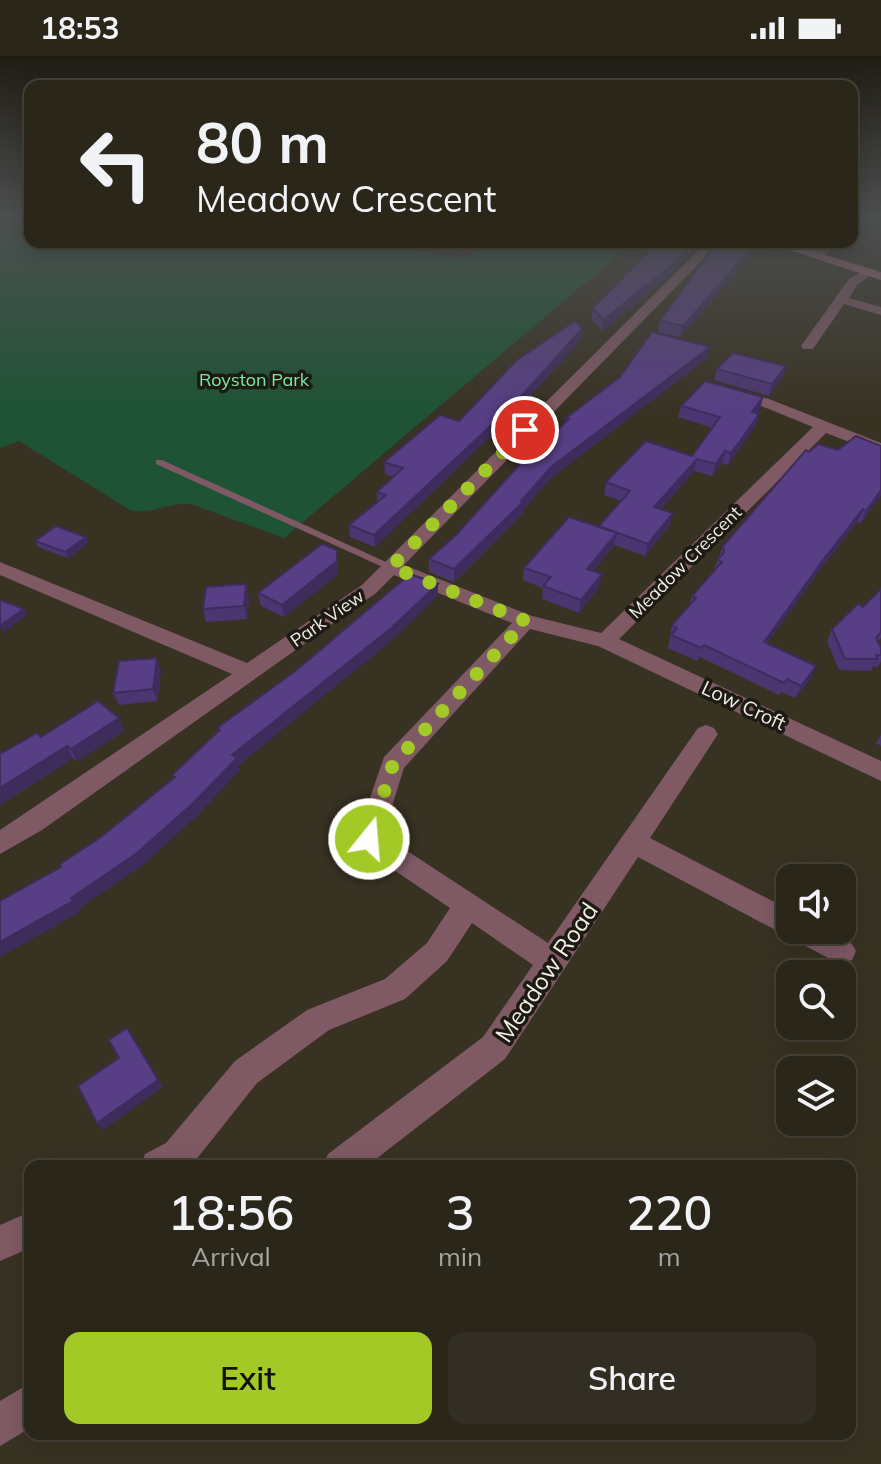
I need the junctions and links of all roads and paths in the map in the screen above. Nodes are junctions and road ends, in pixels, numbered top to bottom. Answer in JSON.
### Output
{"nodes":[{"id":1,"x":672,"y":283,"type":"edge"},
{"id":2,"x":853,"y":283,"type":"edge"},
{"id":3,"x":843,"y":300,"type":"junction"},
{"id":4,"x":881,"y":311,"type":"edge"},
{"id":5,"x":808,"y":346,"type":"dead end"},
{"id":6,"x":709,"y":387,"type":"edge"},
{"id":7,"x":823,"y":427,"type":"junction"},
{"id":8,"x":881,"y":449,"type":"edge"},
{"id":9,"x":159,"y":462,"type":"dead end"},
{"id":10,"x":391,"y":567,"type":"junction"},
{"id":11,"x":0,"y":568,"type":"edge"},
{"id":12,"x":526,"y":621,"type":"junction"},
{"id":13,"x":605,"y":641,"type":"junction"},
{"id":14,"x":248,"y":672,"type":"junction"},
{"id":15,"x":706,"y":734,"type":"dead end"},
{"id":16,"x":881,"y":772,"type":"edge"},
{"id":17,"x":633,"y":842,"type":"junction"},
{"id":18,"x":0,"y":843,"type":"edge"},
{"id":19,"x":467,"y":907,"type":"junction"},
{"id":20,"x":776,"y":917,"type":"edge"},
{"id":21,"x":829,"y":944,"type":"edge"},
{"id":22,"x":842,"y":951,"type":"dead end"},
{"id":23,"x":553,"y":962,"type":"junction"},
{"id":24,"x":168,"y":1160,"type":"edge"},
{"id":25,"x":348,"y":1160,"type":"edge"},
{"id":26,"x":24,"y":1233,"type":"edge"},
{"id":27,"x":0,"y":1243,"type":"edge"},
{"id":28,"x":24,"y":1408,"type":"edge"},
{"id":29,"x":0,"y":1426,"type":"edge"}],
"edges":[{"from":1,"to":10,"type":"street","name":"Park View"},
{"from":2,"to":3,"type":"street"},
{"from":3,"to":4,"type":"street"},
{"from":3,"to":5,"type":"street"},
{"from":6,"to":7,"type":"street"},
{"from":7,"to":8,"type":"street"},
{"from":7,"to":13,"type":"street","name":"Meadow Crescent"},
{"from":9,"to":10,"type":"lane"},
{"from":10,"to":12,"type":"street"},
{"from":10,"to":14,"type":"street","name":"Park View"},
{"from":11,"to":14,"type":"street"},
{"from":12,"to":13,"type":"street"},
{"from":12,"to":19,"type":"street"},
{"from":13,"to":16,"type":"street","name":"Low Croft"},
{"from":14,"to":18,"type":"street","name":"Park View"},
{"from":15,"to":17,"type":"street","name":"Meadow Road"},
{"from":17,"to":20,"type":"street"},
{"from":17,"to":23,"type":"street","name":"Meadow Road"},
{"from":19,"to":23,"type":"street"},
{"from":19,"to":24,"type":"street"},
{"from":21,"to":22,"type":"street"},
{"from":23,"to":25,"type":"street","name":"Meadow Road"},
{"from":26,"to":27,"type":"street"},
{"from":28,"to":29,"type":"street"}]}
